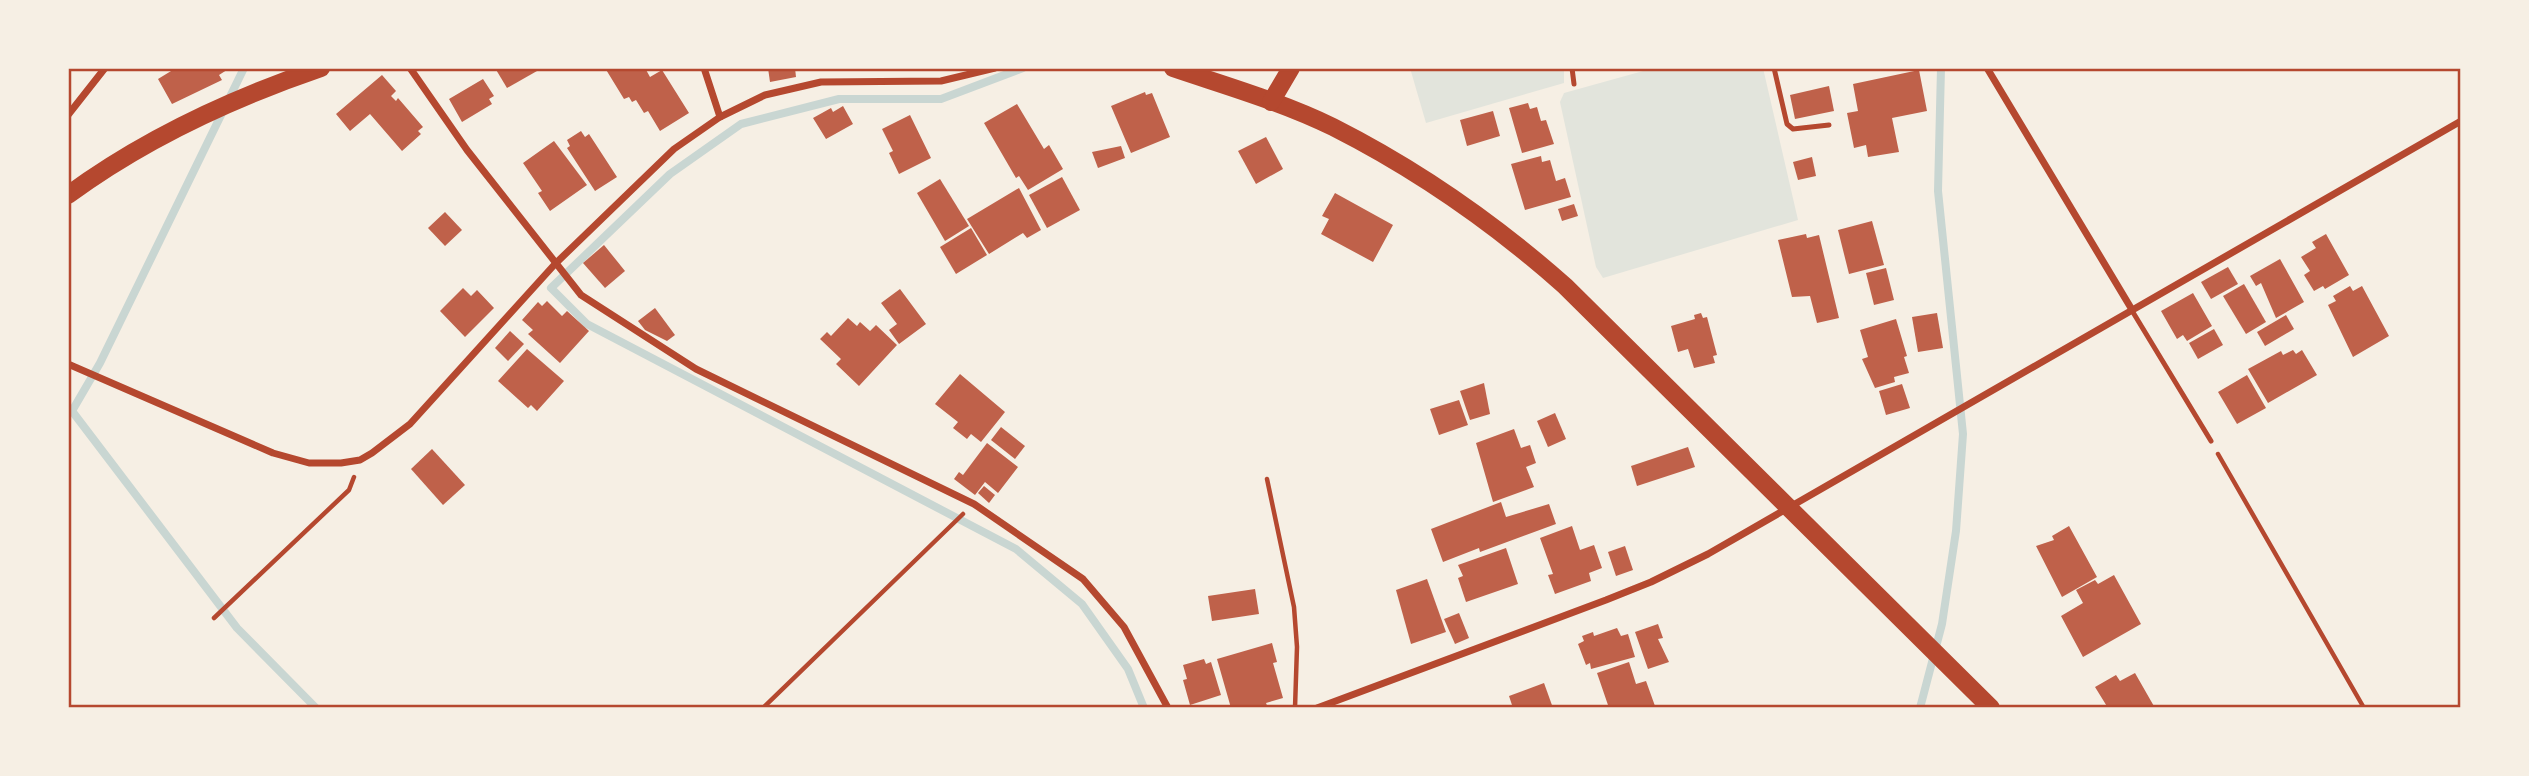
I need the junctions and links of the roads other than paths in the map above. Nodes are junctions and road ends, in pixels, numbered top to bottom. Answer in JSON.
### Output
{"nodes":[{"id":1,"x":104,"y":68,"type":"edge"},
{"id":2,"x":321,"y":68,"type":"edge"},
{"id":3,"x":410,"y":68,"type":"edge"},
{"id":4,"x":705,"y":68,"type":"edge"},
{"id":5,"x":995,"y":68,"type":"edge"},
{"id":6,"x":1172,"y":68,"type":"edge"},
{"id":7,"x":1291,"y":68,"type":"edge"},
{"id":8,"x":1572,"y":68,"type":"edge"},
{"id":9,"x":1774,"y":68,"type":"edge"},
{"id":10,"x":1987,"y":68,"type":"edge"},
{"id":11,"x":1574,"y":84,"type":"dead end"},
{"id":12,"x":1271,"y":102,"type":"junction"},
{"id":13,"x":68,"y":115,"type":"edge"},
{"id":14,"x":720,"y":117,"type":"junction"},
{"id":15,"x":2461,"y":121,"type":"edge"},
{"id":16,"x":1829,"y":125,"type":"dead end"},
{"id":17,"x":68,"y":195,"type":"edge"},
{"id":18,"x":555,"y":264,"type":"junction"},
{"id":19,"x":2131,"y":308,"type":"junction"},
{"id":20,"x":68,"y":364,"type":"edge"},
{"id":21,"x":2211,"y":441,"type":"road end"},
{"id":22,"x":1790,"y":508,"type":"junction"},
{"id":23,"x":1168,"y":708,"type":"edge"},
{"id":24,"x":1317,"y":708,"type":"edge"},
{"id":25,"x":1991,"y":708,"type":"edge"}],
"edges":[{"from":1,"to":13,"type":"street"},
{"from":2,"to":17,"type":"main road"},
{"from":3,"to":18,"type":"street"},
{"from":4,"to":14,"type":"street"},
{"from":5,"to":14,"type":"street"},
{"from":6,"to":12,"type":"main road"},
{"from":7,"to":12,"type":"main road"},
{"from":8,"to":11,"type":"lane"},
{"from":9,"to":16,"type":"lane"},
{"from":10,"to":19,"type":"street"},
{"from":12,"to":22,"type":"main road"},
{"from":14,"to":18,"type":"street"},
{"from":15,"to":19,"type":"street"},
{"from":18,"to":20,"type":"street"},
{"from":18,"to":23,"type":"street"},
{"from":19,"to":21,"type":"lane"},
{"from":19,"to":22,"type":"street"},
{"from":22,"to":24,"type":"street"},
{"from":22,"to":25,"type":"main road"}]}
